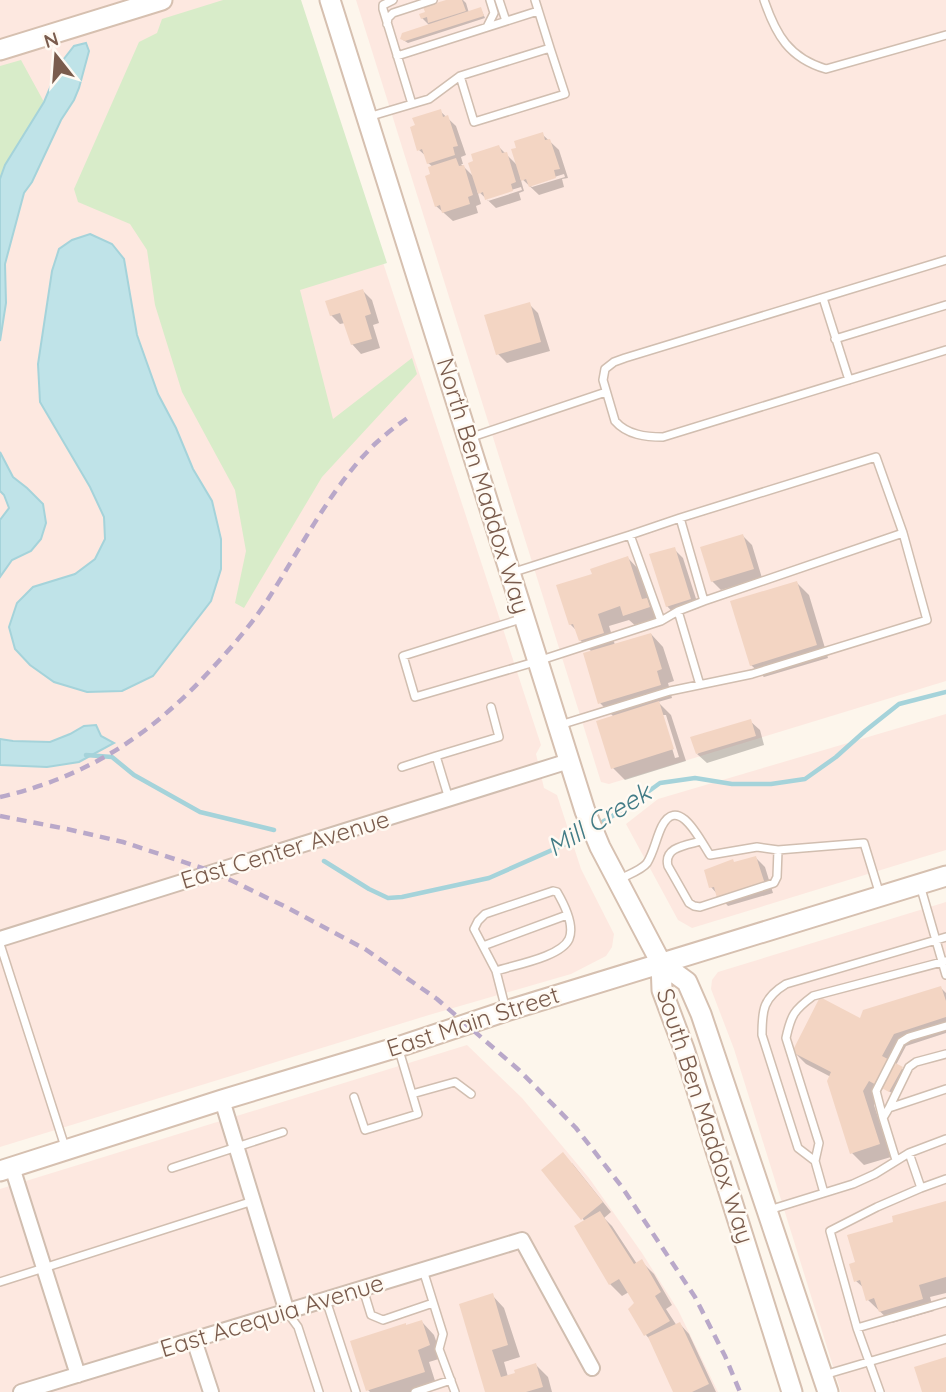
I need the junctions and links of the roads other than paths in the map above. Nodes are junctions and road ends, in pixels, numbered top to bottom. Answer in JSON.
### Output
{"nodes":[{"id":1,"x":162,"y":0,"type":"edge"},
{"id":2,"x":330,"y":0,"type":"edge"},
{"id":3,"x":393,"y":0,"type":"edge"},
{"id":4,"x":433,"y":0,"type":"edge"},
{"id":5,"x":489,"y":0,"type":"edge"},
{"id":6,"x":499,"y":0,"type":"edge"},
{"id":7,"x":535,"y":0,"type":"edge"},
{"id":8,"x":764,"y":0,"type":"edge"},
{"id":9,"x":538,"y":11,"type":"junction"},
{"id":10,"x":506,"y":21,"type":"junction"},
{"id":11,"x":387,"y":24,"type":"junction"},
{"id":12,"x":486,"y":27,"type":"junction"},
{"id":13,"x":946,"y":35,"type":"edge"},
{"id":14,"x":551,"y":48,"type":"junction"},
{"id":15,"x":0,"y":50,"type":"edge"},
{"id":16,"x":397,"y":56,"type":"junction"},
{"id":17,"x":460,"y":76,"type":"junction"},
{"id":18,"x":412,"y":104,"type":"junction"},
{"id":19,"x":367,"y":118,"type":"junction"},
{"id":20,"x":946,"y":260,"type":"edge"},
{"id":21,"x":822,"y":298,"type":"junction"},
{"id":22,"x":946,"y":305,"type":"edge"},
{"id":23,"x":835,"y":339,"type":"junction"},
{"id":24,"x":946,"y":350,"type":"edge"},
{"id":25,"x":849,"y":380,"type":"junction"},
{"id":26,"x":606,"y":392,"type":"junction"},
{"id":27,"x":468,"y":438,"type":"junction"},
{"id":28,"x":680,"y":518,"type":"junction"},
{"id":29,"x":903,"y":533,"type":"junction"},
{"id":30,"x":630,"y":535,"type":"junction"},
{"id":31,"x":510,"y":573,"type":"junction"},
{"id":32,"x":704,"y":601,"type":"junction"},
{"id":33,"x":678,"y":611,"type":"junction"},
{"id":34,"x":525,"y":618,"type":"junction"},
{"id":35,"x":661,"y":621,"type":"junction"},
{"id":36,"x":538,"y":661,"type":"junction"},
{"id":37,"x":700,"y":685,"type":"junction"},
{"id":38,"x":491,"y":707,"type":"dead end"},
{"id":39,"x":558,"y":726,"type":"junction"},
{"id":40,"x":436,"y":756,"type":"junction"},
{"id":41,"x":569,"y":761,"type":"junction"},
{"id":42,"x":402,"y":767,"type":"dead end"},
{"id":43,"x":449,"y":799,"type":"junction"},
{"id":44,"x":701,"y":841,"type":"junction"},
{"id":45,"x":778,"y":850,"type":"junction"},
{"id":46,"x":946,"y":876,"type":"edge"},
{"id":47,"x":617,"y":880,"type":"junction"},
{"id":48,"x":920,"y":884,"type":"junction"},
{"id":49,"x":881,"y":895,"type":"junction"},
{"id":50,"x":567,"y":915,"type":"junction"},
{"id":51,"x":946,"y":937,"type":"edge"},
{"id":52,"x":937,"y":940,"type":"junction"},
{"id":53,"x":0,"y":941,"type":"edge"},
{"id":54,"x":483,"y":946,"type":"junction"},
{"id":55,"x":945,"y":961,"type":"edge"},
{"id":56,"x":661,"y":963,"type":"junction"},
{"id":57,"x":496,"y":971,"type":"junction"},
{"id":58,"x":946,"y":975,"type":"edge"},
{"id":59,"x":506,"y":1011,"type":"junction"},
{"id":60,"x":946,"y":1026,"type":"edge"},
{"id":61,"x":398,"y":1047,"type":"junction"},
{"id":62,"x":946,"y":1054,"type":"edge"},
{"id":63,"x":946,"y":1089,"type":"edge"},
{"id":64,"x":412,"y":1094,"type":"junction"},
{"id":65,"x":471,"y":1094,"type":"dead end"},
{"id":66,"x":355,"y":1097,"type":"dead end"},
{"id":67,"x":222,"y":1100,"type":"junction"},
{"id":68,"x":889,"y":1108,"type":"junction"},
{"id":69,"x":883,"y":1118,"type":"junction"},
{"id":70,"x":283,"y":1132,"type":"dead end"},
{"id":71,"x":946,"y":1139,"type":"edge"},
{"id":72,"x":236,"y":1147,"type":"junction"},
{"id":73,"x":66,"y":1150,"type":"junction"},
{"id":74,"x":909,"y":1153,"type":"junction"},
{"id":75,"x":896,"y":1160,"type":"junction"},
{"id":76,"x":815,"y":1161,"type":"junction"},
{"id":77,"x":172,"y":1168,"type":"dead end"},
{"id":78,"x":6,"y":1169,"type":"edge"},
{"id":79,"x":946,"y":1179,"type":"edge"},
{"id":80,"x":920,"y":1188,"type":"junction"},
{"id":81,"x":824,"y":1193,"type":"junction"},
{"id":82,"x":253,"y":1201,"type":"junction"},
{"id":83,"x":766,"y":1211,"type":"junction"},
{"id":84,"x":44,"y":1268,"type":"junction"},
{"id":85,"x":423,"y":1270,"type":"junction"},
{"id":86,"x":0,"y":1282,"type":"edge"},
{"id":87,"x":363,"y":1289,"type":"junction"},
{"id":88,"x":326,"y":1300,"type":"junction"},
{"id":89,"x":946,"y":1302,"type":"edge"},
{"id":90,"x":433,"y":1303,"type":"junction"},
{"id":91,"x":287,"y":1312,"type":"junction"},
{"id":92,"x":857,"y":1328,"type":"junction"},
{"id":93,"x":946,"y":1339,"type":"edge"},
{"id":94,"x":194,"y":1340,"type":"junction"},
{"id":95,"x":870,"y":1362,"type":"junction"},
{"id":96,"x":592,"y":1368,"type":"dead end"},
{"id":97,"x":78,"y":1375,"type":"junction"},
{"id":98,"x":450,"y":1380,"type":"junction"},
{"id":99,"x":826,"y":1384,"type":"edge"},
{"id":100,"x":23,"y":1392,"type":"edge"},
{"id":101,"x":211,"y":1392,"type":"edge"},
{"id":102,"x":319,"y":1392,"type":"edge"},
{"id":103,"x":356,"y":1392,"type":"edge"},
{"id":104,"x":415,"y":1392,"type":"edge"},
{"id":105,"x":455,"y":1392,"type":"edge"},
{"id":106,"x":792,"y":1392,"type":"edge"},
{"id":107,"x":880,"y":1392,"type":"edge"}],
"edges":[{"from":1,"to":15,"type":"main road"},
{"from":2,"to":19,"type":"main road","name":"North Ben Maddox Way"},
{"from":3,"to":11,"type":"lane"},
{"from":4,"to":11,"type":"lane"},
{"from":5,"to":12,"type":"lane"},
{"from":6,"to":10,"type":"lane"},
{"from":7,"to":9,"type":"lane"},
{"from":8,"to":13,"type":"lane"},
{"from":9,"to":10,"type":"lane"},
{"from":9,"to":14,"type":"lane"},
{"from":10,"to":12,"type":"lane"},
{"from":11,"to":16,"type":"lane"},
{"from":12,"to":16,"type":"lane"},
{"from":14,"to":17,"type":"lane"},
{"from":14,"to":17,"type":"lane"},
{"from":16,"to":18,"type":"lane"},
{"from":17,"to":18,"type":"lane"},
{"from":18,"to":19,"type":"lane"},
{"from":19,"to":27,"type":"main road","name":"North Ben Maddox Way"},
{"from":20,"to":21,"type":"lane"},
{"from":21,"to":23,"type":"lane"},
{"from":21,"to":26,"type":"lane"},
{"from":22,"to":23,"type":"lane"},
{"from":23,"to":25,"type":"lane"},
{"from":24,"to":25,"type":"lane"},
{"from":25,"to":26,"type":"lane"},
{"from":26,"to":27,"type":"lane"},
{"from":27,"to":31,"type":"main road","name":"North Ben Maddox Way"},
{"from":28,"to":29,"type":"lane"},
{"from":28,"to":30,"type":"lane"},
{"from":28,"to":32,"type":"lane"},
{"from":29,"to":32,"type":"lane"},
{"from":29,"to":37,"type":"lane"},
{"from":30,"to":31,"type":"lane"},
{"from":30,"to":35,"type":"lane"},
{"from":31,"to":34,"type":"main road","name":"North Ben Maddox Way"},
{"from":32,"to":33,"type":"lane"},
{"from":33,"to":35,"type":"lane"},
{"from":33,"to":37,"type":"lane"},
{"from":34,"to":36,"type":"main road","name":"North Ben Maddox Way"},
{"from":34,"to":36,"type":"lane"},
{"from":35,"to":36,"type":"lane"},
{"from":36,"to":39,"type":"main road","name":"North Ben Maddox Way"},
{"from":37,"to":39,"type":"lane"},
{"from":38,"to":40,"type":"lane"},
{"from":39,"to":41,"type":"main road","name":"North Ben Maddox Way"},
{"from":40,"to":42,"type":"lane"},
{"from":40,"to":43,"type":"lane"},
{"from":41,"to":43,"type":"street","name":"East Center Avenue"},
{"from":41,"to":47,"type":"main road","name":"North Ben Maddox Way"},
{"from":43,"to":53,"type":"street","name":"East Center Avenue"},
{"from":44,"to":45,"type":"lane"},
{"from":44,"to":45,"type":"lane"},
{"from":44,"to":47,"type":"lane"},
{"from":45,"to":49,"type":"lane"},
{"from":46,"to":48,"type":"main road","name":"East Main Street"},
{"from":47,"to":56,"type":"main road","name":"North Ben Maddox Way"},
{"from":48,"to":49,"type":"main road","name":"East Main Street"},
{"from":48,"to":52,"type":"lane"},
{"from":49,"to":56,"type":"main road","name":"East Main Street"},
{"from":50,"to":54,"type":"lane"},
{"from":50,"to":54,"type":"lane"},
{"from":50,"to":57,"type":"lane"},
{"from":51,"to":52,"type":"lane"},
{"from":52,"to":55,"type":"lane"},
{"from":52,"to":76,"type":"lane"},
{"from":53,"to":73,"type":"lane"},
{"from":54,"to":57,"type":"lane"},
{"from":55,"to":58,"type":"lane"},
{"from":55,"to":76,"type":"lane"},
{"from":56,"to":59,"type":"main road","name":"East Main Street"},
{"from":56,"to":83,"type":"main road","name":"South Ben Maddox Way"},
{"from":56,"to":106,"type":"main road","name":"South Ben Maddox Way"},
{"from":57,"to":59,"type":"lane"},
{"from":59,"to":61,"type":"main road","name":"East Main Street"},
{"from":60,"to":69,"type":"lane"},
{"from":61,"to":64,"type":"lane"},
{"from":61,"to":67,"type":"main road","name":"East Main Street"},
{"from":62,"to":68,"type":"lane"},
{"from":63,"to":68,"type":"lane"},
{"from":64,"to":65,"type":"lane"},
{"from":64,"to":66,"type":"lane"},
{"from":67,"to":72,"type":"street"},
{"from":67,"to":73,"type":"main road","name":"East Main Street"},
{"from":68,"to":69,"type":"lane"},
{"from":69,"to":75,"type":"lane"},
{"from":70,"to":72,"type":"lane"},
{"from":71,"to":74,"type":"lane"},
{"from":72,"to":77,"type":"lane"},
{"from":72,"to":82,"type":"street"},
{"from":73,"to":78,"type":"main road","name":"East Main Street"},
{"from":74,"to":75,"type":"lane"},
{"from":74,"to":80,"type":"lane"},
{"from":75,"to":81,"type":"lane"},
{"from":76,"to":81,"type":"lane"},
{"from":78,"to":84,"type":"street"},
{"from":79,"to":80,"type":"lane"},
{"from":80,"to":92,"type":"lane"},
{"from":81,"to":83,"type":"lane"},
{"from":82,"to":84,"type":"lane"},
{"from":82,"to":91,"type":"street"},
{"from":83,"to":99,"type":"main road","name":"South Ben Maddox Way"},
{"from":84,"to":86,"type":"lane"},
{"from":84,"to":97,"type":"street"},
{"from":85,"to":87,"type":"street","name":"East Acequia Avenue"},
{"from":85,"to":90,"type":"lane"},
{"from":85,"to":96,"type":"street","name":"East Acequia Avenue"},
{"from":87,"to":88,"type":"street","name":"East Acequia Avenue"},
{"from":87,"to":90,"type":"lane"},
{"from":88,"to":91,"type":"street","name":"East Acequia Avenue"},
{"from":88,"to":103,"type":"lane"},
{"from":89,"to":92,"type":"lane"},
{"from":90,"to":98,"type":"lane"},
{"from":91,"to":94,"type":"street","name":"East Acequia Avenue"},
{"from":91,"to":102,"type":"lane"},
{"from":92,"to":95,"type":"lane"},
{"from":93,"to":95,"type":"lane"},
{"from":94,"to":97,"type":"street","name":"East Acequia Avenue"},
{"from":94,"to":101,"type":"street"},
{"from":95,"to":99,"type":"lane"},
{"from":95,"to":107,"type":"lane"},
{"from":97,"to":100,"type":"street","name":"East Acequia Avenue"},
{"from":98,"to":104,"type":"lane"},
{"from":98,"to":105,"type":"lane"}]}
